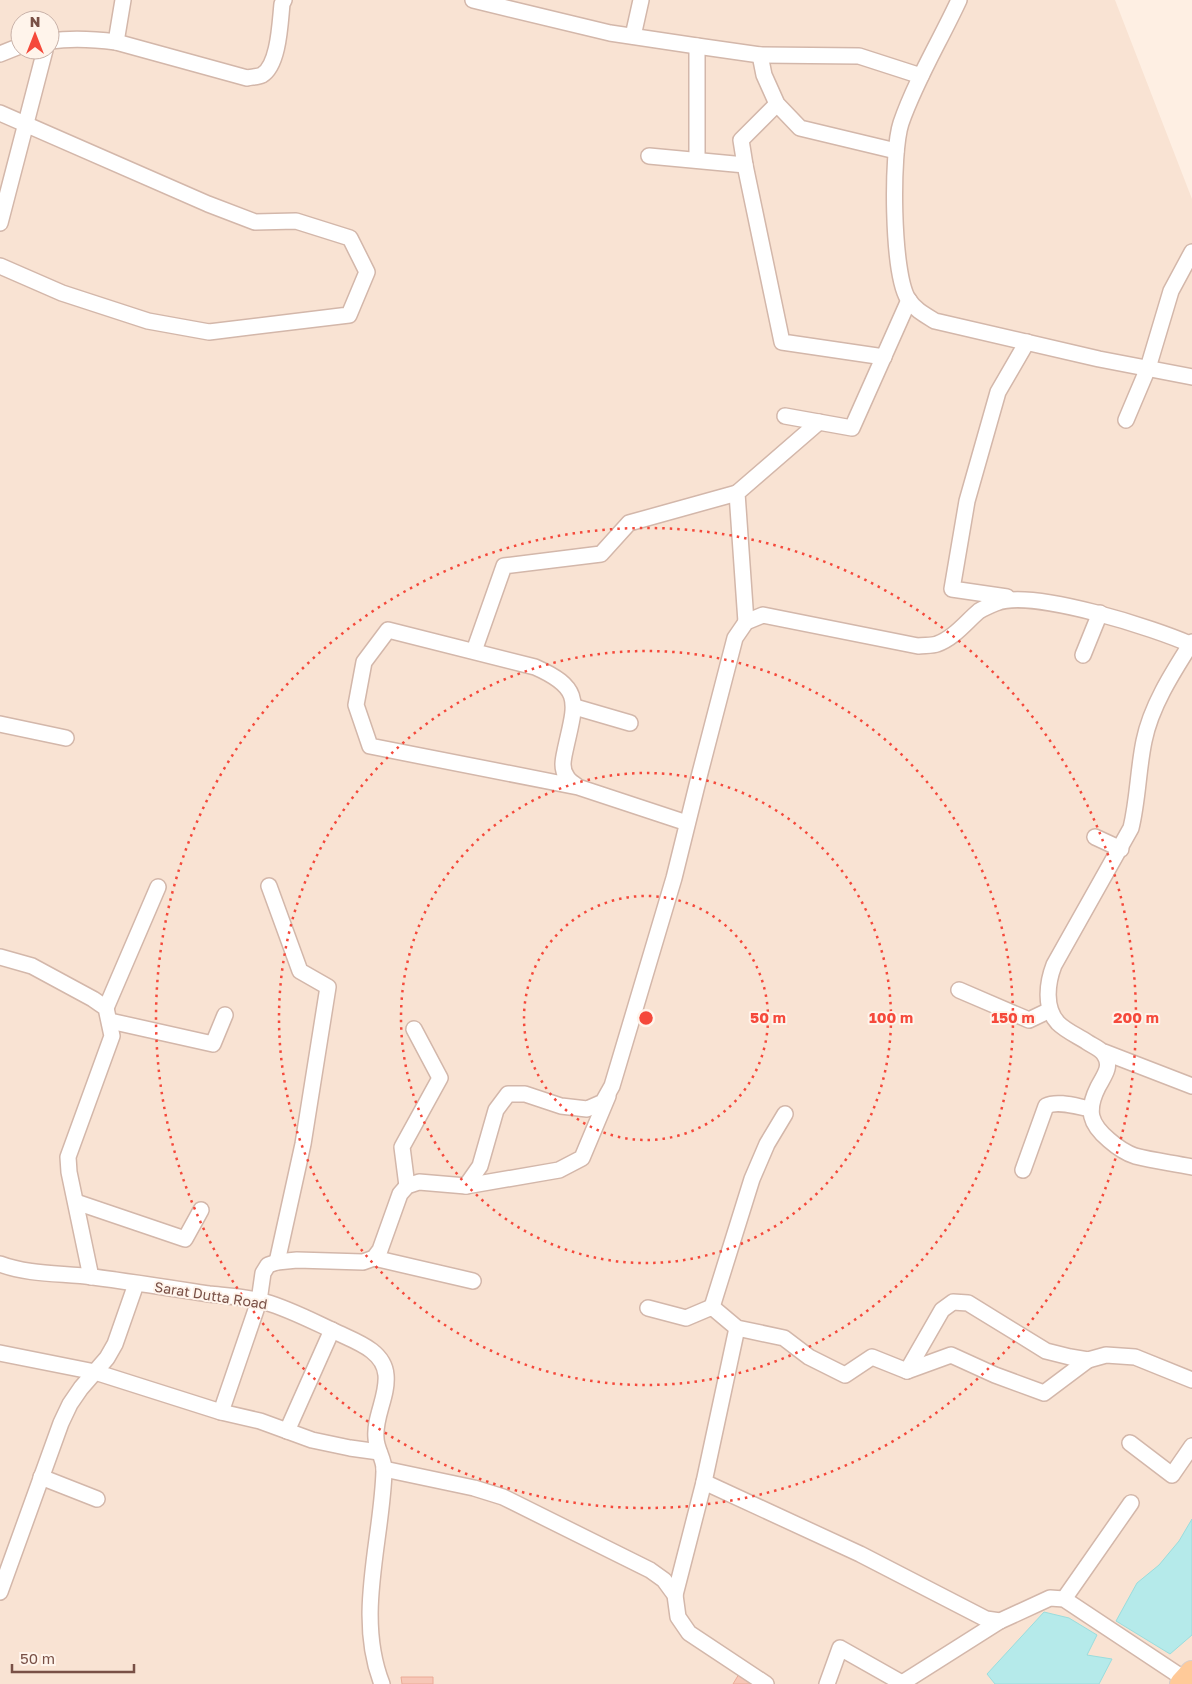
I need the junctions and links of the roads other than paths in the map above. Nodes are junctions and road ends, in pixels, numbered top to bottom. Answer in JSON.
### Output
{"nodes":[{"id":1,"x":123,"y":0,"type":"edge"},
{"id":2,"x":284,"y":0,"type":"edge"},
{"id":3,"x":473,"y":0,"type":"edge"},
{"id":4,"x":641,"y":0,"type":"edge"},
{"id":5,"x":959,"y":0,"type":"edge"},
{"id":6,"x":633,"y":36,"type":"junction"},
{"id":7,"x":60,"y":40,"type":"edge"},
{"id":8,"x":116,"y":42,"type":"junction"},
{"id":9,"x":697,"y":46,"type":"junction"},
{"id":10,"x":760,"y":55,"type":"junction"},
{"id":11,"x":42,"y":60,"type":"edge"},
{"id":12,"x":921,"y":76,"type":"junction"},
{"id":13,"x":777,"y":104,"type":"junction"},
{"id":14,"x":0,"y":113,"type":"edge"},
{"id":15,"x":26,"y":124,"type":"junction"},
{"id":16,"x":896,"y":152,"type":"junction"},
{"id":17,"x":649,"y":156,"type":"dead end"},
{"id":18,"x":697,"y":160,"type":"junction"},
{"id":19,"x":745,"y":164,"type":"junction"},
{"id":20,"x":0,"y":223,"type":"edge"},
{"id":21,"x":1192,"y":252,"type":"edge"},
{"id":22,"x":0,"y":266,"type":"edge"},
{"id":23,"x":909,"y":300,"type":"junction"},
{"id":24,"x":1027,"y":342,"type":"junction"},
{"id":25,"x":884,"y":357,"type":"junction"},
{"id":26,"x":1148,"y":368,"type":"junction"},
{"id":27,"x":1192,"y":377,"type":"edge"},
{"id":28,"x":785,"y":416,"type":"dead end"},
{"id":29,"x":1126,"y":420,"type":"dead end"},
{"id":30,"x":819,"y":422,"type":"junction"},
{"id":31,"x":737,"y":493,"type":"junction"},
{"id":32,"x":1019,"y":599,"type":"junction"},
{"id":33,"x":1100,"y":613,"type":"junction"},
{"id":34,"x":746,"y":622,"type":"junction"},
{"id":35,"x":1192,"y":644,"type":"edge"},
{"id":36,"x":474,"y":651,"type":"junction"},
{"id":37,"x":1083,"y":655,"type":"dead end"},
{"id":38,"x":575,"y":706,"type":"junction"},
{"id":39,"x":630,"y":723,"type":"dead end"},
{"id":40,"x":0,"y":724,"type":"edge"},
{"id":41,"x":66,"y":738,"type":"dead end"},
{"id":42,"x":578,"y":787,"type":"junction"},
{"id":43,"x":687,"y":823,"type":"junction"},
{"id":44,"x":1095,"y":837,"type":"dead end"},
{"id":45,"x":1121,"y":849,"type":"junction"},
{"id":46,"x":270,"y":886,"type":"dead end"},
{"id":47,"x":158,"y":887,"type":"dead end"},
{"id":48,"x":0,"y":957,"type":"edge"},
{"id":49,"x":960,"y":990,"type":"dead end"},
{"id":50,"x":1050,"y":1010,"type":"junction"},
{"id":51,"x":108,"y":1015,"type":"junction"},
{"id":52,"x":225,"y":1015,"type":"dead end"},
{"id":53,"x":414,"y":1028,"type":"dead end"},
{"id":54,"x":1104,"y":1052,"type":"junction"},
{"id":55,"x":612,"y":1086,"type":"junction"},
{"id":56,"x":1192,"y":1086,"type":"edge"},
{"id":57,"x":1091,"y":1109,"type":"junction"},
{"id":58,"x":785,"y":1114,"type":"dead end"},
{"id":59,"x":1192,"y":1167,"type":"edge"},
{"id":60,"x":1023,"y":1170,"type":"dead end"},
{"id":61,"x":407,"y":1186,"type":"junction"},
{"id":62,"x":466,"y":1186,"type":"junction"},
{"id":63,"x":76,"y":1202,"type":"junction"},
{"id":64,"x":201,"y":1210,"type":"dead end"},
{"id":65,"x":374,"y":1258,"type":"junction"},
{"id":66,"x":276,"y":1262,"type":"junction"},
{"id":67,"x":0,"y":1264,"type":"edge"},
{"id":68,"x":91,"y":1277,"type":"junction"},
{"id":69,"x":473,"y":1281,"type":"dead end"},
{"id":70,"x":136,"y":1284,"type":"junction"},
{"id":71,"x":259,"y":1301,"type":"junction"},
{"id":72,"x":648,"y":1308,"type":"dead end"},
{"id":73,"x":712,"y":1308,"type":"junction"},
{"id":74,"x":737,"y":1328,"type":"junction"},
{"id":75,"x":332,"y":1330,"type":"junction"},
{"id":76,"x":0,"y":1353,"type":"edge"},
{"id":77,"x":1088,"y":1360,"type":"junction"},
{"id":78,"x":95,"y":1372,"type":"junction"},
{"id":79,"x":908,"y":1372,"type":"junction"},
{"id":80,"x":1192,"y":1380,"type":"edge"},
{"id":81,"x":221,"y":1412,"type":"junction"},
{"id":82,"x":287,"y":1431,"type":"junction"},
{"id":83,"x":1130,"y":1442,"type":"dead end"},
{"id":84,"x":1192,"y":1446,"type":"edge"},
{"id":85,"x":379,"y":1452,"type":"junction"},
{"id":86,"x":384,"y":1469,"type":"junction"},
{"id":87,"x":41,"y":1477,"type":"junction"},
{"id":88,"x":704,"y":1482,"type":"junction"},
{"id":89,"x":97,"y":1499,"type":"dead end"},
{"id":90,"x":1131,"y":1503,"type":"dead end"},
{"id":91,"x":0,"y":1592,"type":"edge"},
{"id":92,"x":675,"y":1595,"type":"junction"},
{"id":93,"x":1064,"y":1599,"type":"junction"},
{"id":94,"x":1000,"y":1620,"type":"junction"},
{"id":95,"x":1186,"y":1679,"type":"edge"},
{"id":96,"x":382,"y":1684,"type":"edge"},
{"id":97,"x":766,"y":1684,"type":"edge"},
{"id":98,"x":827,"y":1684,"type":"edge"}],
"edges":[{"from":1,"to":8,"type":"street"},
{"from":2,"to":8,"type":"street"},
{"from":3,"to":6,"type":"street"},
{"from":4,"to":6,"type":"street"},
{"from":5,"to":12,"type":"street"},
{"from":6,"to":9,"type":"street"},
{"from":7,"to":8,"type":"street"},
{"from":9,"to":10,"type":"street"},
{"from":9,"to":18,"type":"street"},
{"from":10,"to":12,"type":"street"},
{"from":10,"to":13,"type":"street"},
{"from":11,"to":15,"type":"street"},
{"from":12,"to":16,"type":"street"},
{"from":13,"to":16,"type":"street"},
{"from":13,"to":19,"type":"street"},
{"from":14,"to":15,"type":"street"},
{"from":15,"to":20,"type":"street"},
{"from":15,"to":22,"type":"street"},
{"from":16,"to":23,"type":"street"},
{"from":17,"to":18,"type":"street"},
{"from":18,"to":19,"type":"street"},
{"from":19,"to":25,"type":"street"},
{"from":21,"to":26,"type":"street"},
{"from":23,"to":24,"type":"street"},
{"from":23,"to":25,"type":"street"},
{"from":24,"to":26,"type":"street"},
{"from":24,"to":32,"type":"street"},
{"from":25,"to":30,"type":"street"},
{"from":26,"to":27,"type":"street"},
{"from":26,"to":29,"type":"street"},
{"from":28,"to":30,"type":"street"},
{"from":30,"to":31,"type":"street"},
{"from":31,"to":34,"type":"street"},
{"from":31,"to":36,"type":"street"},
{"from":32,"to":33,"type":"street"},
{"from":32,"to":34,"type":"street"},
{"from":33,"to":35,"type":"street"},
{"from":33,"to":37,"type":"street"},
{"from":34,"to":43,"type":"street"},
{"from":35,"to":45,"type":"street"},
{"from":36,"to":38,"type":"street"},
{"from":36,"to":42,"type":"street"},
{"from":38,"to":39,"type":"street"},
{"from":38,"to":42,"type":"street"},
{"from":40,"to":41,"type":"street"},
{"from":42,"to":43,"type":"street"},
{"from":43,"to":55,"type":"street"},
{"from":44,"to":45,"type":"street"},
{"from":45,"to":50,"type":"street"},
{"from":46,"to":66,"type":"street"},
{"from":47,"to":51,"type":"street"},
{"from":48,"to":51,"type":"street"},
{"from":49,"to":50,"type":"street"},
{"from":50,"to":54,"type":"street"},
{"from":51,"to":52,"type":"street"},
{"from":51,"to":63,"type":"street"},
{"from":53,"to":61,"type":"street"},
{"from":54,"to":56,"type":"street"},
{"from":54,"to":57,"type":"street"},
{"from":55,"to":62,"type":"street"},
{"from":55,"to":62,"type":"street"},
{"from":57,"to":59,"type":"street"},
{"from":57,"to":60,"type":"street"},
{"from":58,"to":73,"type":"street"},
{"from":61,"to":62,"type":"street"},
{"from":61,"to":65,"type":"street"},
{"from":63,"to":64,"type":"street"},
{"from":63,"to":68,"type":"street"},
{"from":65,"to":66,"type":"street"},
{"from":65,"to":69,"type":"street"},
{"from":66,"to":71,"type":"street"},
{"from":67,"to":68,"type":"street","name":"Sarat Dutta Road"},
{"from":68,"to":70,"type":"street","name":"Sarat Dutta Road"},
{"from":70,"to":71,"type":"street","name":"Sarat Dutta Road"},
{"from":70,"to":78,"type":"street"},
{"from":71,"to":75,"type":"street","name":"Sarat Dutta Road"},
{"from":71,"to":81,"type":"street"},
{"from":72,"to":73,"type":"street"},
{"from":73,"to":74,"type":"street"},
{"from":74,"to":79,"type":"street"},
{"from":74,"to":88,"type":"street"},
{"from":75,"to":82,"type":"street"},
{"from":75,"to":85,"type":"street","name":"Sarat Dutta Road"},
{"from":76,"to":78,"type":"street"},
{"from":77,"to":79,"type":"street"},
{"from":77,"to":79,"type":"street"},
{"from":77,"to":80,"type":"street"},
{"from":78,"to":81,"type":"street"},
{"from":78,"to":87,"type":"street"},
{"from":81,"to":82,"type":"street"},
{"from":82,"to":85,"type":"street"},
{"from":83,"to":84,"type":"street"},
{"from":85,"to":86,"type":"street","name":"Sarat Dutta Road"},
{"from":86,"to":92,"type":"street"},
{"from":86,"to":96,"type":"street","name":"Sarat Dutta Road"},
{"from":87,"to":89,"type":"street"},
{"from":87,"to":91,"type":"street"},
{"from":88,"to":92,"type":"street"},
{"from":88,"to":94,"type":"street"},
{"from":90,"to":93,"type":"street"},
{"from":92,"to":97,"type":"street"},
{"from":93,"to":94,"type":"street"},
{"from":93,"to":95,"type":"street"},
{"from":94,"to":98,"type":"street"}]}
